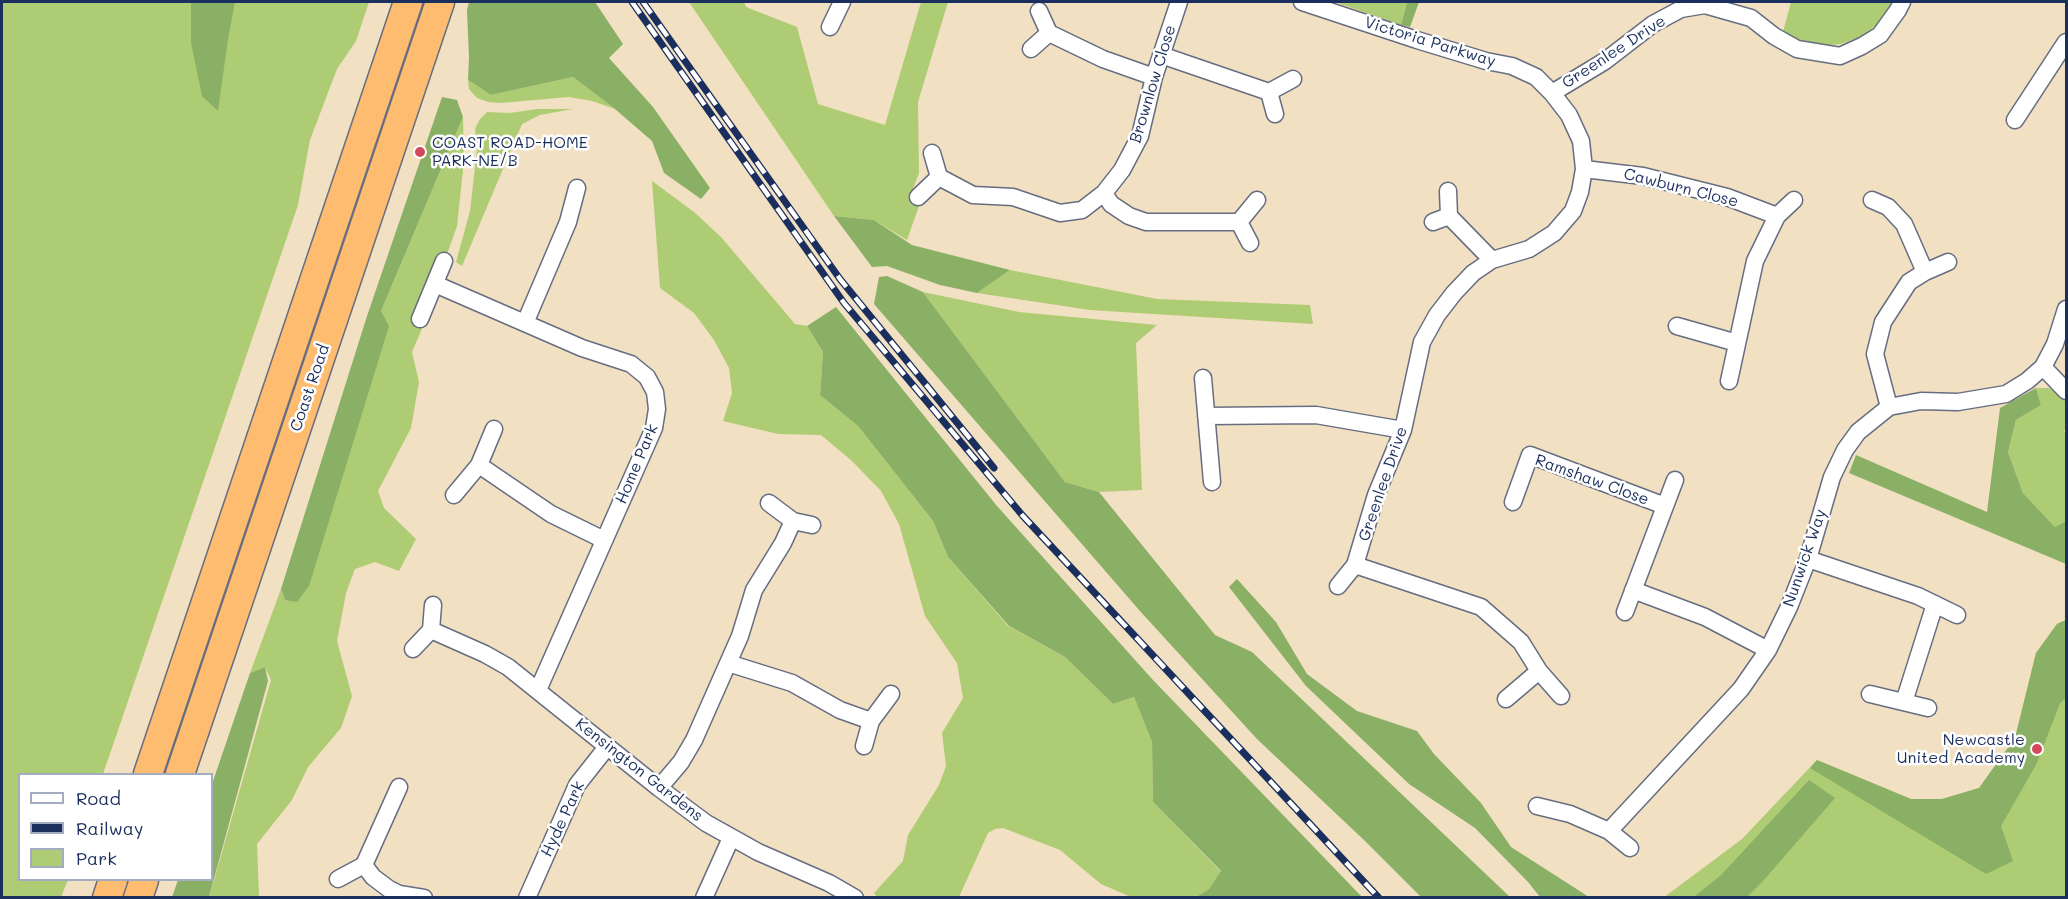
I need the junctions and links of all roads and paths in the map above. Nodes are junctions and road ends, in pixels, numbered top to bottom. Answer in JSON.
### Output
{"nodes":[{"id":1,"x":408,"y":2,"type":"edge"},
{"id":2,"x":440,"y":2,"type":"edge"},
{"id":3,"x":842,"y":2,"type":"edge"},
{"id":4,"x":1179,"y":2,"type":"edge"},
{"id":5,"x":1302,"y":2,"type":"edge"},
{"id":6,"x":1902,"y":2,"type":"edge"},
{"id":7,"x":1039,"y":11,"type":"dead end"},
{"id":8,"x":830,"y":27,"type":"dead end"},
{"id":9,"x":1049,"y":33,"type":"junction"},
{"id":10,"x":2067,"y":42,"type":"edge"},
{"id":11,"x":1031,"y":49,"type":"dead end"},
{"id":12,"x":1161,"y":55,"type":"junction"},
{"id":13,"x":1154,"y":77,"type":"junction"},
{"id":14,"x":1293,"y":79,"type":"dead end"},
{"id":15,"x":1269,"y":92,"type":"junction"},
{"id":16,"x":1552,"y":93,"type":"junction"},
{"id":17,"x":1275,"y":114,"type":"dead end"},
{"id":18,"x":2015,"y":120,"type":"dead end"},
{"id":19,"x":932,"y":153,"type":"dead end"},
{"id":20,"x":1584,"y":169,"type":"junction"},
{"id":21,"x":939,"y":177,"type":"junction"},
{"id":22,"x":577,"y":188,"type":"dead end"},
{"id":23,"x":1448,"y":191,"type":"dead end"},
{"id":24,"x":1104,"y":193,"type":"junction"},
{"id":25,"x":918,"y":197,"type":"dead end"},
{"id":26,"x":1257,"y":200,"type":"dead end"},
{"id":27,"x":1794,"y":200,"type":"dead end"},
{"id":28,"x":1872,"y":200,"type":"dead end"},
{"id":29,"x":1449,"y":216,"type":"junction"},
{"id":30,"x":1777,"y":216,"type":"junction"},
{"id":31,"x":1239,"y":222,"type":"junction"},
{"id":32,"x":1433,"y":222,"type":"dead end"},
{"id":33,"x":1250,"y":243,"type":"dead end"},
{"id":34,"x":1492,"y":260,"type":"junction"},
{"id":35,"x":444,"y":261,"type":"dead end"},
{"id":36,"x":1948,"y":262,"type":"dead end"},
{"id":37,"x":1924,"y":272,"type":"junction"},
{"id":38,"x":435,"y":284,"type":"junction"},
{"id":39,"x":2067,"y":309,"type":"edge"},
{"id":40,"x":420,"y":319,"type":"dead end"},
{"id":41,"x":525,"y":323,"type":"junction"},
{"id":42,"x":1677,"y":326,"type":"dead end"},
{"id":43,"x":1737,"y":343,"type":"junction"},
{"id":44,"x":2043,"y":367,"type":"junction"},
{"id":45,"x":1203,"y":378,"type":"dead end"},
{"id":46,"x":1730,"y":381,"type":"dead end"},
{"id":47,"x":2067,"y":391,"type":"edge"},
{"id":48,"x":1888,"y":407,"type":"junction"},
{"id":49,"x":1206,"y":416,"type":"junction"},
{"id":50,"x":494,"y":429,"type":"dead end"},
{"id":51,"x":1403,"y":430,"type":"junction"},
{"id":52,"x":479,"y":465,"type":"junction"},
{"id":53,"x":1675,"y":480,"type":"dead end"},
{"id":54,"x":1212,"y":482,"type":"dead end"},
{"id":55,"x":454,"y":495,"type":"dead end"},
{"id":56,"x":1513,"y":502,"type":"dead end"},
{"id":57,"x":769,"y":503,"type":"dead end"},
{"id":58,"x":1665,"y":506,"type":"junction"},
{"id":59,"x":794,"y":521,"type":"junction"},
{"id":60,"x":812,"y":525,"type":"dead end"},
{"id":61,"x":604,"y":540,"type":"junction"},
{"id":62,"x":1808,"y":559,"type":"junction"},
{"id":63,"x":1355,"y":565,"type":"junction"},
{"id":64,"x":1338,"y":586,"type":"dead end"},
{"id":65,"x":1634,"y":590,"type":"junction"},
{"id":66,"x":1935,"y":604,"type":"junction"},
{"id":67,"x":433,"y":605,"type":"dead end"},
{"id":68,"x":1625,"y":612,"type":"dead end"},
{"id":69,"x":1957,"y":615,"type":"dead end"},
{"id":70,"x":431,"y":630,"type":"junction"},
{"id":71,"x":413,"y":649,"type":"dead end"},
{"id":72,"x":1768,"y":650,"type":"junction"},
{"id":73,"x":728,"y":663,"type":"junction"},
{"id":74,"x":1539,"y":671,"type":"junction"},
{"id":75,"x":538,"y":690,"type":"junction"},
{"id":76,"x":891,"y":694,"type":"dead end"},
{"id":77,"x":1870,"y":694,"type":"dead end"},
{"id":78,"x":1561,"y":696,"type":"dead end"},
{"id":79,"x":1506,"y":699,"type":"dead end"},
{"id":80,"x":1904,"y":702,"type":"junction"},
{"id":81,"x":1928,"y":708,"type":"dead end"},
{"id":82,"x":871,"y":721,"type":"junction"},
{"id":83,"x":864,"y":746,"type":"dead end"},
{"id":84,"x":607,"y":747,"type":"junction"},
{"id":85,"x":148,"y":773,"type":"edge"},
{"id":86,"x":180,"y":773,"type":"edge"},
{"id":87,"x":399,"y":787,"type":"dead end"},
{"id":88,"x":659,"y":788,"type":"junction"},
{"id":89,"x":1537,"y":806,"type":"dead end"},
{"id":90,"x":1609,"y":831,"type":"junction"},
{"id":91,"x":731,"y":838,"type":"junction"},
{"id":92,"x":1630,"y":848,"type":"dead end"},
{"id":93,"x":364,"y":865,"type":"junction"},
{"id":94,"x":338,"y":879,"type":"dead end"},
{"id":95,"x":112,"y":881,"type":"edge"},
{"id":96,"x":143,"y":881,"type":"edge"},
{"id":97,"x":107,"y":897,"type":"edge"},
{"id":98,"x":138,"y":897,"type":"edge"},
{"id":99,"x":424,"y":897,"type":"edge"},
{"id":100,"x":527,"y":897,"type":"edge"},
{"id":101,"x":704,"y":897,"type":"edge"},
{"id":102,"x":855,"y":897,"type":"edge"}],
"edges":[{"from":1,"to":85,"type":"highway","name":"Coast Road"},
{"from":2,"to":86,"type":"highway","name":"Coast Road"},
{"from":3,"to":8,"type":"street"},
{"from":4,"to":12,"type":"street","name":"Brownlow Close"},
{"from":5,"to":16,"type":"street","name":"Victoria Parkway"},
{"from":6,"to":16,"type":"street","name":"Greenlee Drive"},
{"from":7,"to":9,"type":"street"},
{"from":9,"to":11,"type":"street"},
{"from":9,"to":13,"type":"street"},
{"from":10,"to":18,"type":"street"},
{"from":12,"to":13,"type":"street","name":"Brownlow Close"},
{"from":12,"to":15,"type":"street"},
{"from":13,"to":24,"type":"street","name":"Brownlow Close"},
{"from":14,"to":15,"type":"street"},
{"from":15,"to":17,"type":"street"},
{"from":16,"to":20,"type":"street","name":"Greenlee Drive"},
{"from":19,"to":21,"type":"street"},
{"from":20,"to":30,"type":"street","name":"Cawburn Close"},
{"from":20,"to":34,"type":"street","name":"Greenlee Drive"},
{"from":21,"to":24,"type":"street","name":"Brownlow Close"},
{"from":21,"to":25,"type":"street"},
{"from":22,"to":41,"type":"street"},
{"from":23,"to":29,"type":"street"},
{"from":24,"to":31,"type":"street"},
{"from":26,"to":31,"type":"street"},
{"from":27,"to":30,"type":"street"},
{"from":28,"to":37,"type":"street"},
{"from":29,"to":32,"type":"street"},
{"from":29,"to":34,"type":"street"},
{"from":30,"to":43,"type":"street"},
{"from":31,"to":33,"type":"street"},
{"from":34,"to":51,"type":"street","name":"Greenlee Drive"},
{"from":35,"to":38,"type":"street"},
{"from":36,"to":37,"type":"street"},
{"from":37,"to":48,"type":"street"},
{"from":38,"to":40,"type":"street"},
{"from":38,"to":41,"type":"street","name":"Home Park"},
{"from":39,"to":44,"type":"street","name":"Nunwick Way"},
{"from":41,"to":61,"type":"street","name":"Home Park"},
{"from":42,"to":43,"type":"street"},
{"from":43,"to":46,"type":"street"},
{"from":44,"to":47,"type":"street"},
{"from":44,"to":48,"type":"street","name":"Nunwick Way"},
{"from":45,"to":49,"type":"street"},
{"from":48,"to":62,"type":"street","name":"Nunwick Way"},
{"from":49,"to":51,"type":"street"},
{"from":49,"to":54,"type":"street"},
{"from":50,"to":52,"type":"street"},
{"from":51,"to":63,"type":"street","name":"Greenlee Drive"},
{"from":52,"to":55,"type":"street"},
{"from":52,"to":61,"type":"street"},
{"from":53,"to":58,"type":"street","name":"Ramshaw Close"},
{"from":56,"to":58,"type":"street","name":"Ramshaw Close"},
{"from":57,"to":59,"type":"street"},
{"from":58,"to":65,"type":"street","name":"Ramshaw Close"},
{"from":59,"to":60,"type":"street"},
{"from":59,"to":73,"type":"street"},
{"from":61,"to":75,"type":"street","name":"Home Park"},
{"from":62,"to":66,"type":"street"},
{"from":62,"to":72,"type":"street","name":"Nunwick Way"},
{"from":63,"to":64,"type":"street","name":"Greenlee Drive"},
{"from":63,"to":74,"type":"street"},
{"from":65,"to":68,"type":"street","name":"Ramshaw Close"},
{"from":65,"to":72,"type":"street"},
{"from":66,"to":69,"type":"street"},
{"from":66,"to":80,"type":"street"},
{"from":67,"to":70,"type":"street"},
{"from":70,"to":71,"type":"street"},
{"from":70,"to":75,"type":"street","name":"Kensington Gardens"},
{"from":72,"to":90,"type":"street","name":"Nunwick Way"},
{"from":73,"to":82,"type":"street"},
{"from":73,"to":88,"type":"street"},
{"from":74,"to":78,"type":"street"},
{"from":74,"to":79,"type":"street"},
{"from":75,"to":84,"type":"street","name":"Kensington Gardens"},
{"from":76,"to":82,"type":"street"},
{"from":77,"to":80,"type":"street"},
{"from":80,"to":81,"type":"street"},
{"from":82,"to":83,"type":"street"},
{"from":84,"to":88,"type":"street","name":"Kensington Gardens"},
{"from":84,"to":100,"type":"street","name":"Hyde Park"},
{"from":87,"to":93,"type":"street"},
{"from":88,"to":91,"type":"street","name":"Kensington Gardens"},
{"from":89,"to":90,"type":"street"},
{"from":90,"to":92,"type":"street"},
{"from":91,"to":101,"type":"street"},
{"from":91,"to":102,"type":"street","name":"Kensington Gardens"},
{"from":93,"to":94,"type":"street"},
{"from":93,"to":99,"type":"street"},
{"from":95,"to":97,"type":"highway"},
{"from":96,"to":98,"type":"highway"}]}
